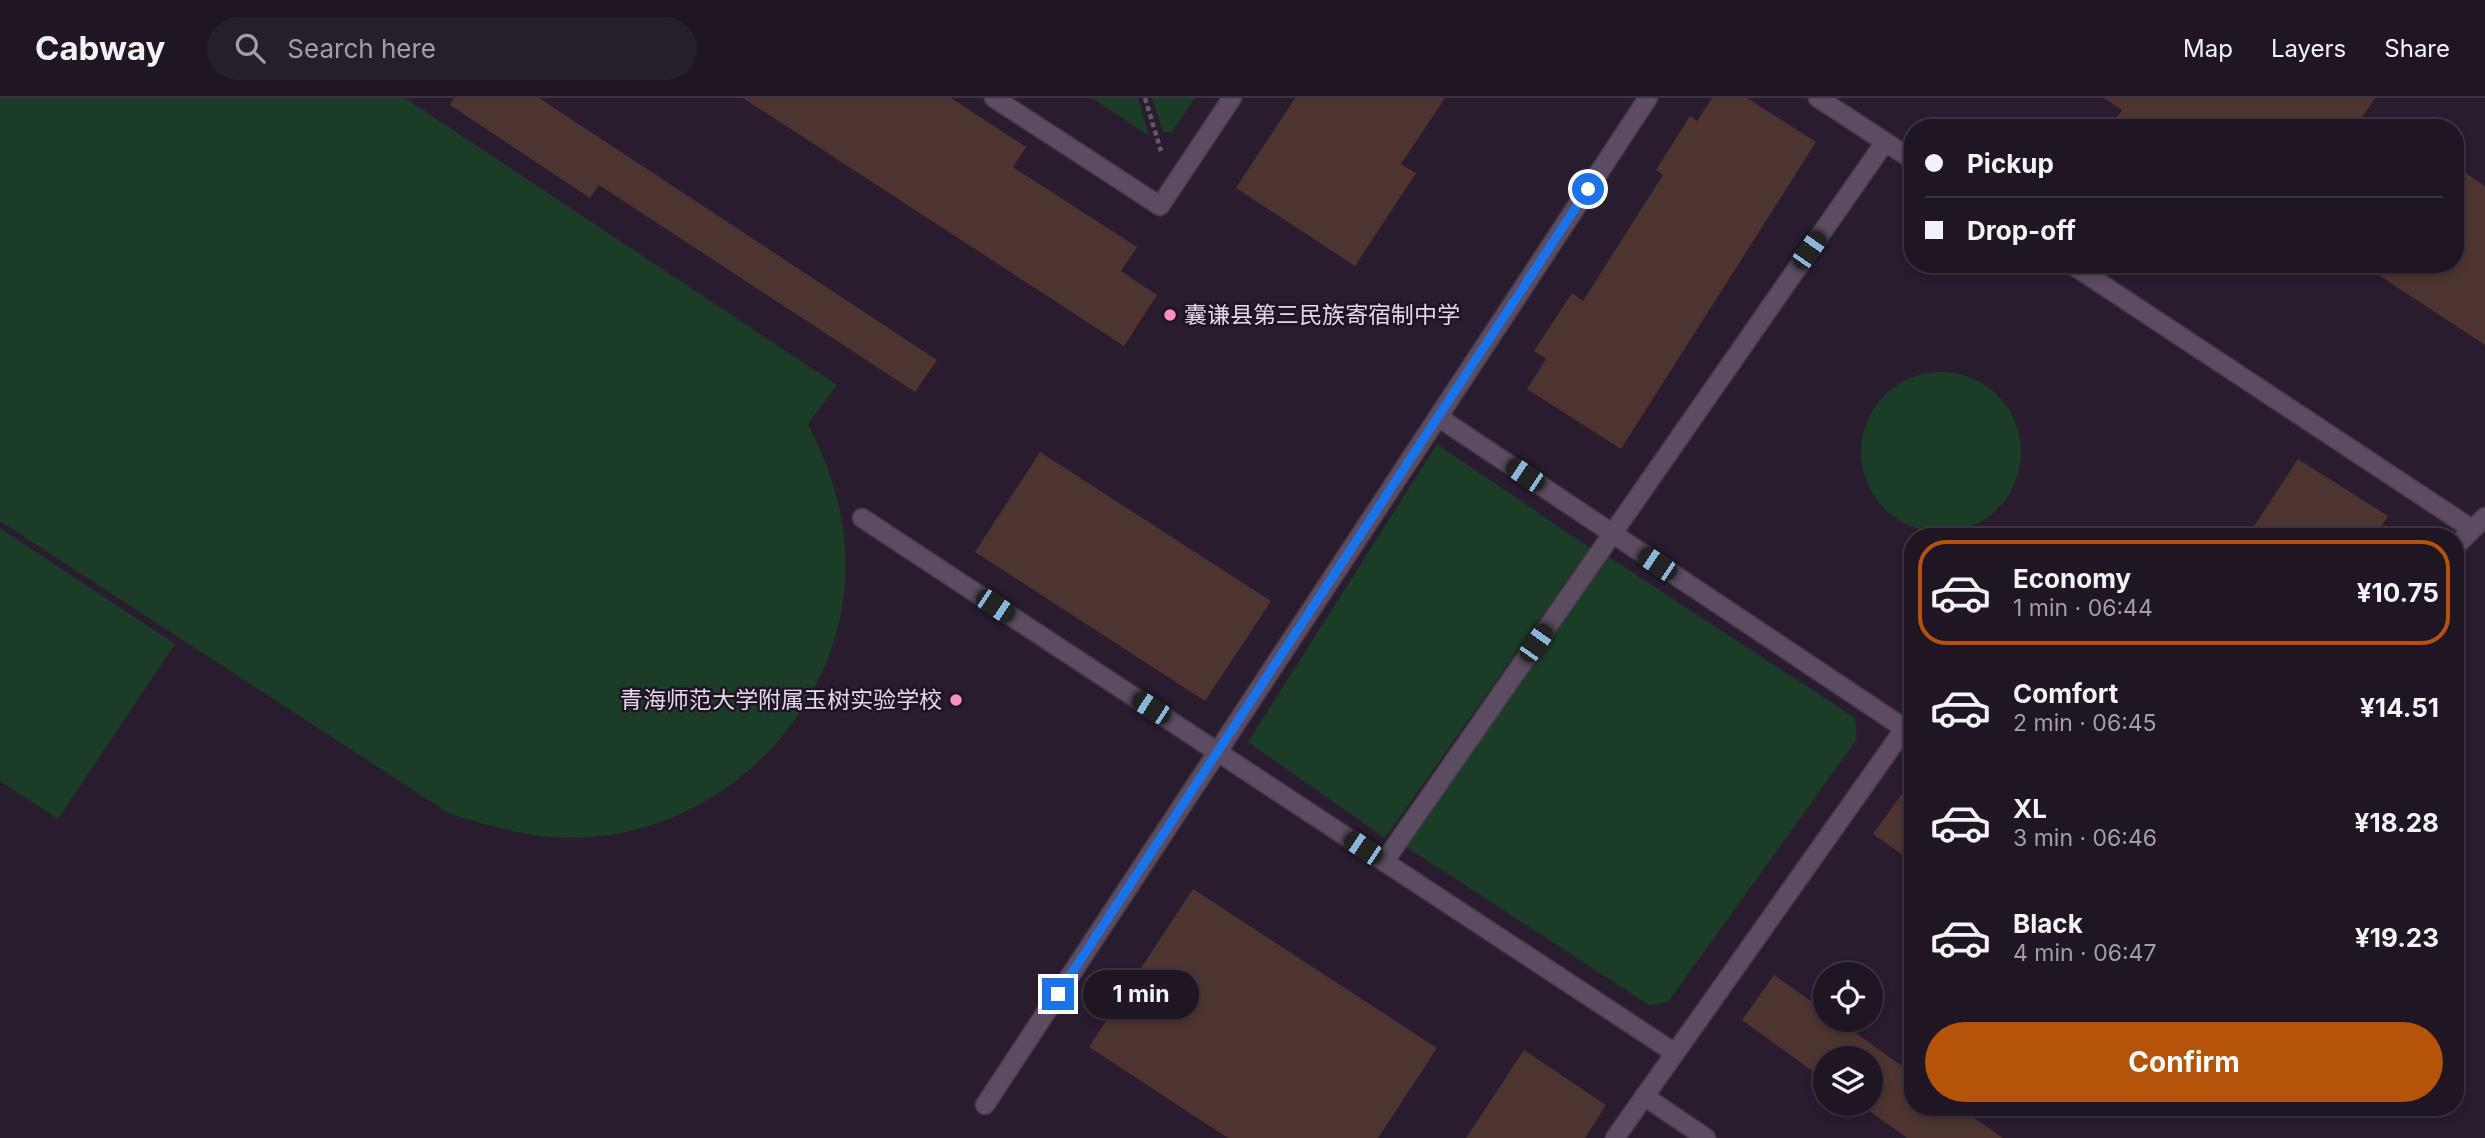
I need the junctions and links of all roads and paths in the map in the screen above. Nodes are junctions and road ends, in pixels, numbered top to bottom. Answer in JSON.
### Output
{"nodes":[{"id":1,"x":995,"y":98,"type":"edge"},
{"id":2,"x":1144,"y":98,"type":"edge"},
{"id":3,"x":1232,"y":98,"type":"edge"},
{"id":4,"x":1648,"y":98,"type":"edge"},
{"id":5,"x":1818,"y":98,"type":"edge"},
{"id":6,"x":1885,"y":142,"type":"junction"},
{"id":7,"x":1904,"y":154,"type":"edge"},
{"id":8,"x":1172,"y":187,"type":"junction"},
{"id":9,"x":2085,"y":273,"type":"edge"},
{"id":10,"x":1438,"y":417,"type":"junction"},
{"id":11,"x":862,"y":518,"type":"dead end"},
{"id":12,"x":2479,"y":523,"type":"edge"},
{"id":13,"x":1612,"y":533,"type":"junction"},
{"id":14,"x":2464,"y":538,"type":"edge"},
{"id":15,"x":1904,"y":728,"type":"edge"},
{"id":16,"x":1904,"y":738,"type":"edge"},
{"id":17,"x":1217,"y":752,"type":"junction"},
{"id":18,"x":1384,"y":862,"type":"junction"},
{"id":19,"x":1675,"y":1053,"type":"junction"},
{"id":20,"x":1644,"y":1096,"type":"junction"},
{"id":21,"x":985,"y":1105,"type":"dead end"},
{"id":22,"x":1615,"y":1138,"type":"edge"},
{"id":23,"x":1706,"y":1138,"type":"edge"}],
"edges":[{"from":1,"to":8,"type":"lane"},
{"from":2,"to":8,"type":"path"},
{"from":3,"to":8,"type":"lane"},
{"from":4,"to":10,"type":"lane"},
{"from":5,"to":6,"type":"lane"},
{"from":6,"to":7,"type":"lane"},
{"from":6,"to":13,"type":"lane"},
{"from":9,"to":12,"type":"lane"},
{"from":10,"to":13,"type":"lane"},
{"from":10,"to":17,"type":"lane"},
{"from":11,"to":17,"type":"lane"},
{"from":12,"to":14,"type":"lane"},
{"from":13,"to":15,"type":"lane"},
{"from":13,"to":18,"type":"lane"},
{"from":16,"to":19,"type":"lane"},
{"from":17,"to":18,"type":"lane"},
{"from":17,"to":21,"type":"lane"},
{"from":18,"to":19,"type":"lane"},
{"from":19,"to":20,"type":"lane"},
{"from":20,"to":22,"type":"lane"},
{"from":20,"to":23,"type":"lane"}]}
